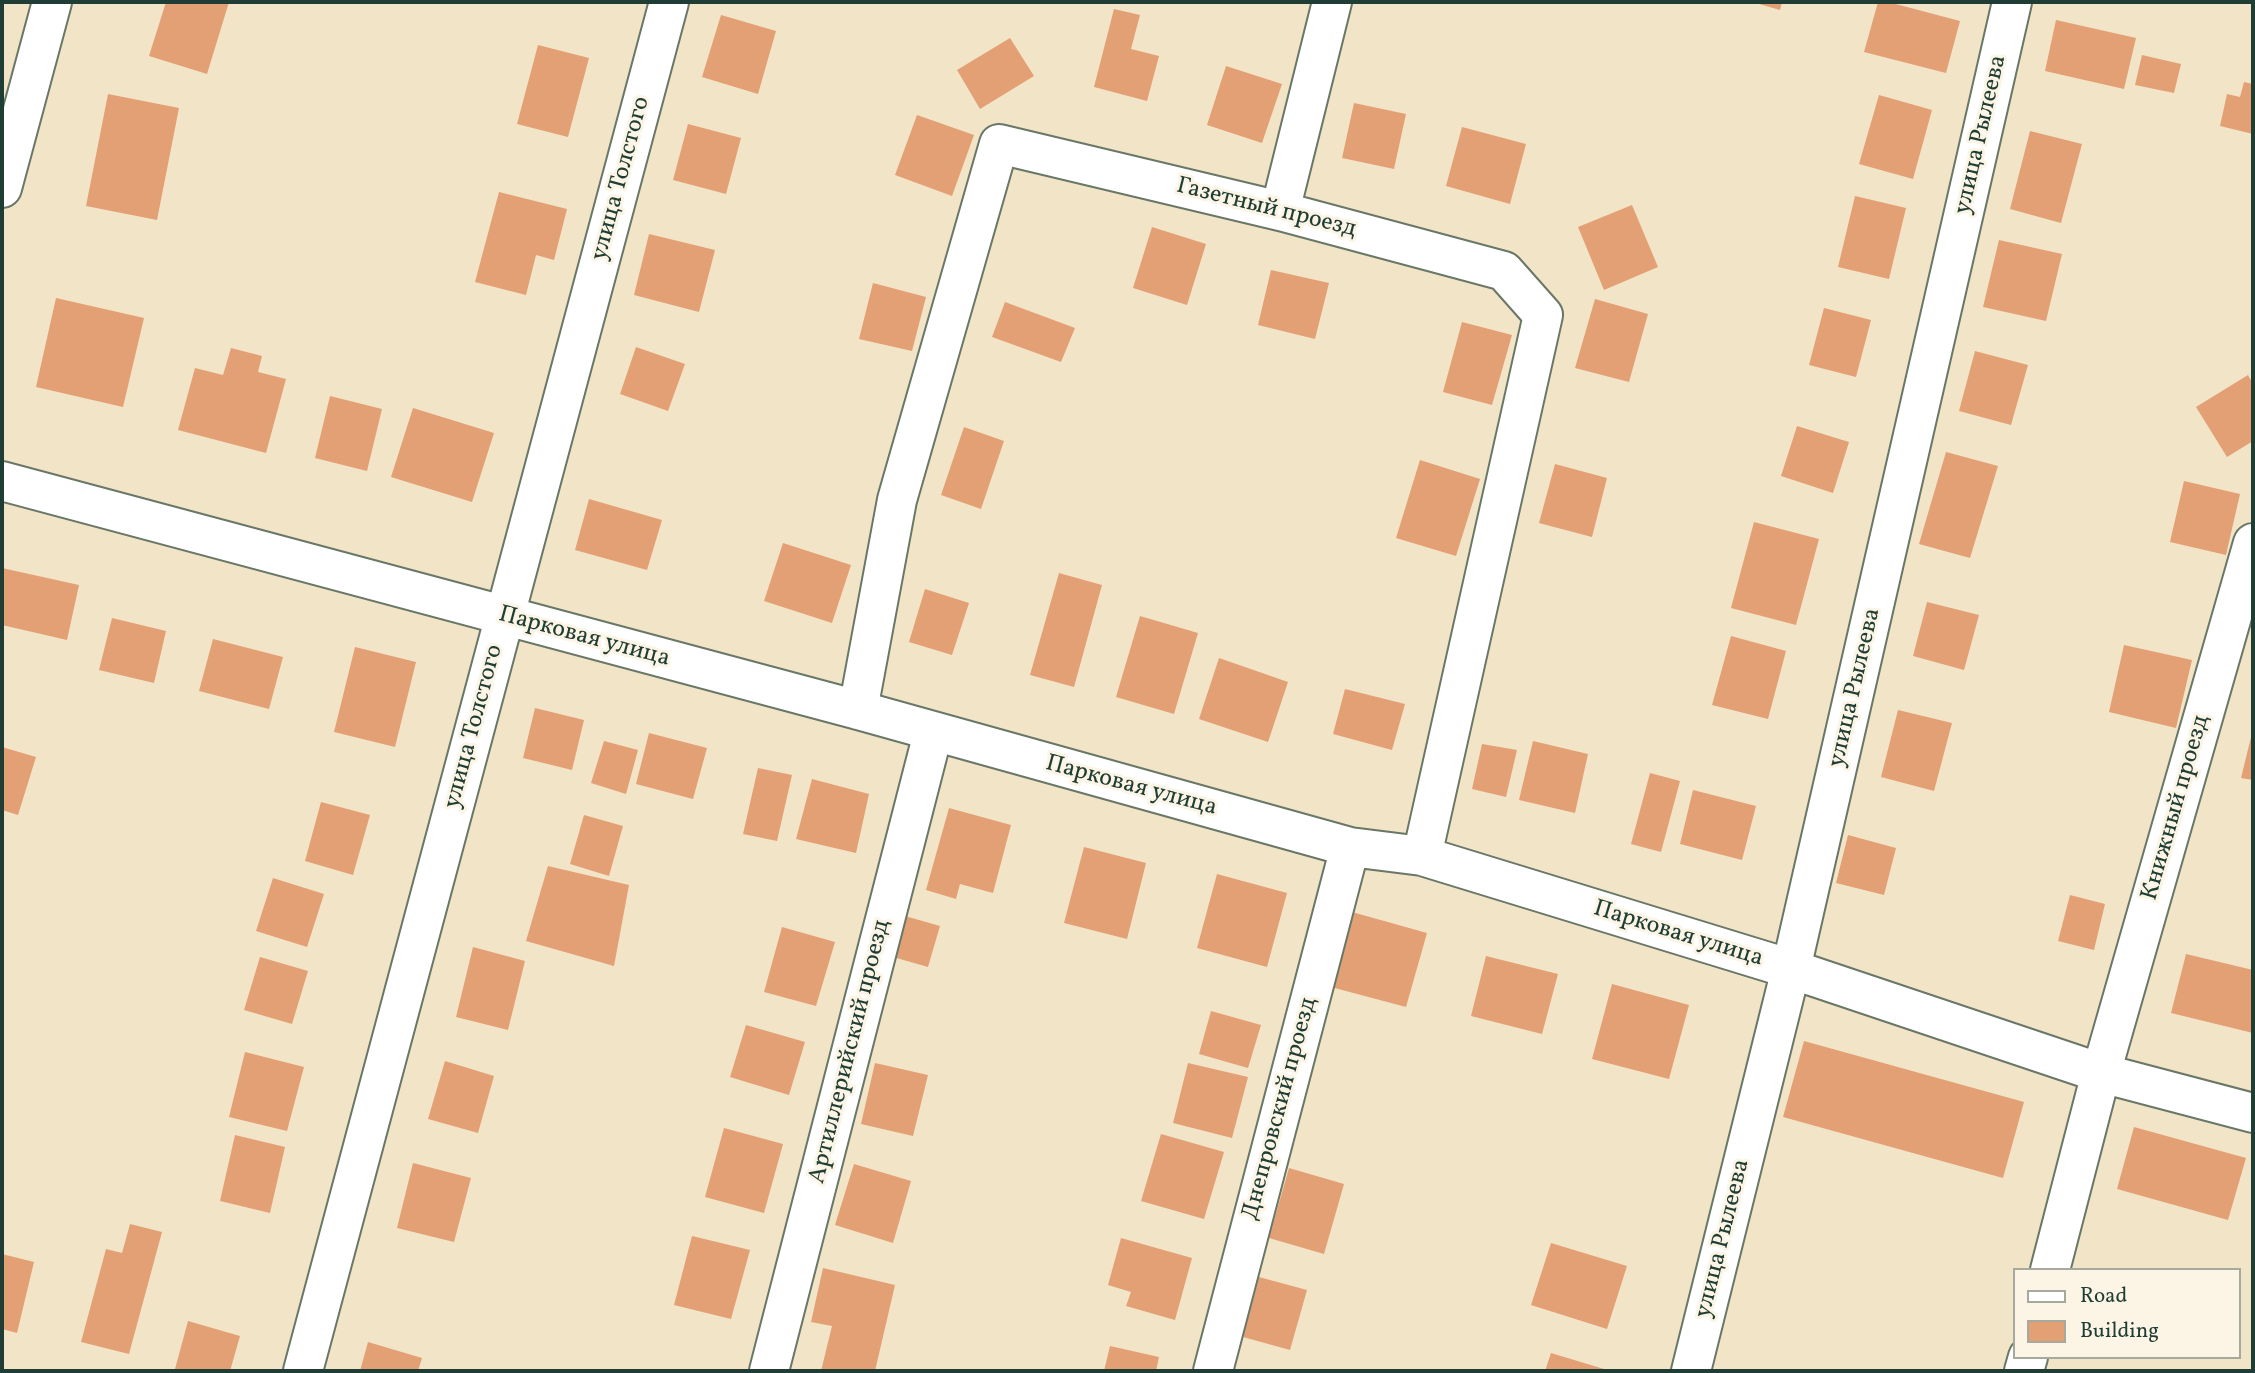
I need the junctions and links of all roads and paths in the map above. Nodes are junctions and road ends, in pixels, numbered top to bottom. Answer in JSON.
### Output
{"nodes":[{"id":1,"x":52,"y":2,"type":"edge"},
{"id":2,"x":669,"y":2,"type":"edge"},
{"id":3,"x":1332,"y":2,"type":"edge"},
{"id":4,"x":2012,"y":2,"type":"edge"},
{"id":5,"x":2,"y":188,"type":"edge"},
{"id":6,"x":1280,"y":211,"type":"junction"},
{"id":7,"x":2,"y":481,"type":"edge"},
{"id":8,"x":2253,"y":543,"type":"edge"},
{"id":9,"x":505,"y":617,"type":"junction"},
{"id":10,"x":858,"y":710,"type":"junction"},
{"id":11,"x":933,"y":733,"type":"junction"},
{"id":12,"x":1350,"y":847,"type":"junction"},
{"id":13,"x":1422,"y":856,"type":"junction"},
{"id":14,"x":1791,"y":969,"type":"junction"},
{"id":15,"x":2101,"y":1073,"type":"junction"},
{"id":16,"x":2253,"y":1113,"type":"edge"},
{"id":17,"x":2051,"y":1268,"type":"edge"},
{"id":18,"x":303,"y":1371,"type":"edge"},
{"id":19,"x":769,"y":1371,"type":"edge"},
{"id":20,"x":1213,"y":1371,"type":"edge"},
{"id":21,"x":1690,"y":1371,"type":"edge"}],
"edges":[{"from":1,"to":5,"type":"street"},
{"from":2,"to":9,"type":"street","name":"улица Толстого"},
{"from":3,"to":6,"type":"street"},
{"from":4,"to":14,"type":"street","name":"улица Рылеева"},
{"from":6,"to":10,"type":"street","name":"Газетный проезд"},
{"from":6,"to":13,"type":"street","name":"Газетный проезд"},
{"from":7,"to":9,"type":"street","name":"Парковая улица"},
{"from":8,"to":15,"type":"street","name":"Книжный проезд"},
{"from":9,"to":10,"type":"street","name":"Парковая улица"},
{"from":9,"to":18,"type":"street","name":"улица Толстого"},
{"from":10,"to":11,"type":"street","name":"Парковая улица"},
{"from":11,"to":12,"type":"street","name":"Парковая улица"},
{"from":11,"to":19,"type":"street","name":"Артиллерийский проезд"},
{"from":12,"to":13,"type":"street","name":"Парковая улица"},
{"from":12,"to":20,"type":"street","name":"Днепровский проезд"},
{"from":13,"to":14,"type":"street","name":"Парковая улица"},
{"from":14,"to":15,"type":"street","name":"Парковая улица"},
{"from":14,"to":21,"type":"street","name":"улица Рылеева"},
{"from":15,"to":16,"type":"street","name":"Парковая улица"},
{"from":15,"to":17,"type":"street","name":"Книжный проезд"}]}
